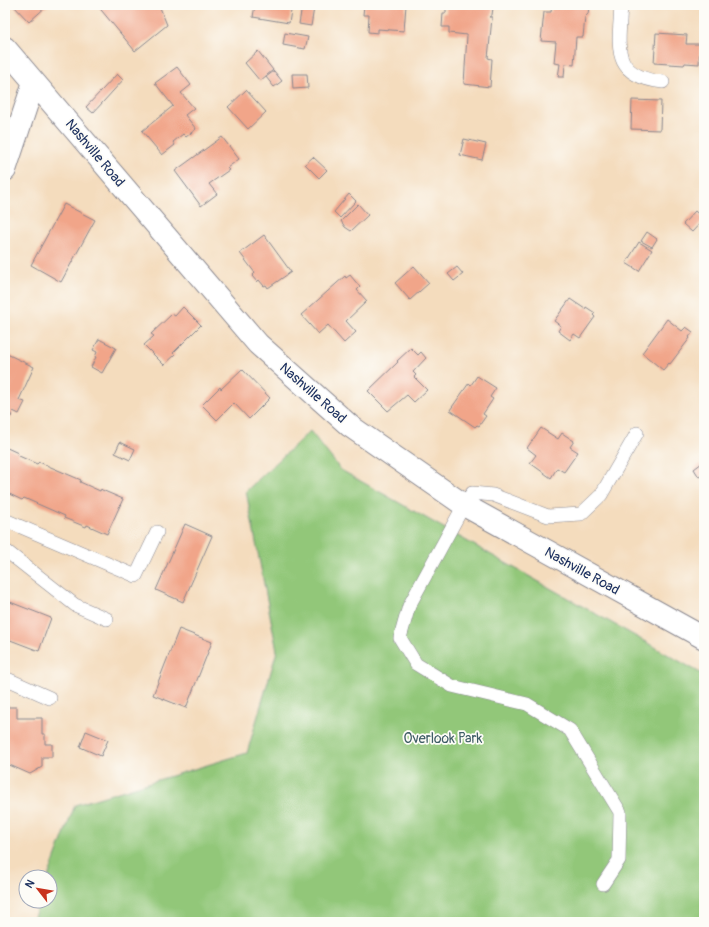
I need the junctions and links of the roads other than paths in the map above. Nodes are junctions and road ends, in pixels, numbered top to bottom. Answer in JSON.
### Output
{"nodes":[{"id":1,"x":621,"y":5,"type":"edge"},
{"id":2,"x":5,"y":48,"type":"edge"},
{"id":3,"x":34,"y":82,"type":"junction"},
{"id":4,"x":663,"y":82,"type":"dead end"},
{"id":5,"x":5,"y":170,"type":"edge"},
{"id":6,"x":637,"y":433,"type":"dead end"},
{"id":7,"x":464,"y":505,"type":"junction"},
{"id":8,"x":5,"y":520,"type":"edge"},
{"id":9,"x":156,"y":532,"type":"dead end"},
{"id":10,"x":5,"y":550,"type":"edge"},
{"id":11,"x":108,"y":619,"type":"dead end"},
{"id":12,"x":704,"y":638,"type":"edge"},
{"id":13,"x":5,"y":678,"type":"edge"},
{"id":14,"x":50,"y":698,"type":"dead end"},
{"id":15,"x":603,"y":884,"type":"dead end"}],
"edges":[{"from":1,"to":4,"type":"lane"},
{"from":2,"to":3,"type":"street","name":"Nashville Road"},
{"from":3,"to":5,"type":"street"},
{"from":3,"to":7,"type":"street","name":"Nashville Road"},
{"from":6,"to":7,"type":"lane"},
{"from":7,"to":12,"type":"street","name":"Nashville Road"},
{"from":7,"to":15,"type":"lane"},
{"from":8,"to":9,"type":"lane"},
{"from":10,"to":11,"type":"lane"},
{"from":13,"to":14,"type":"lane"}]}
